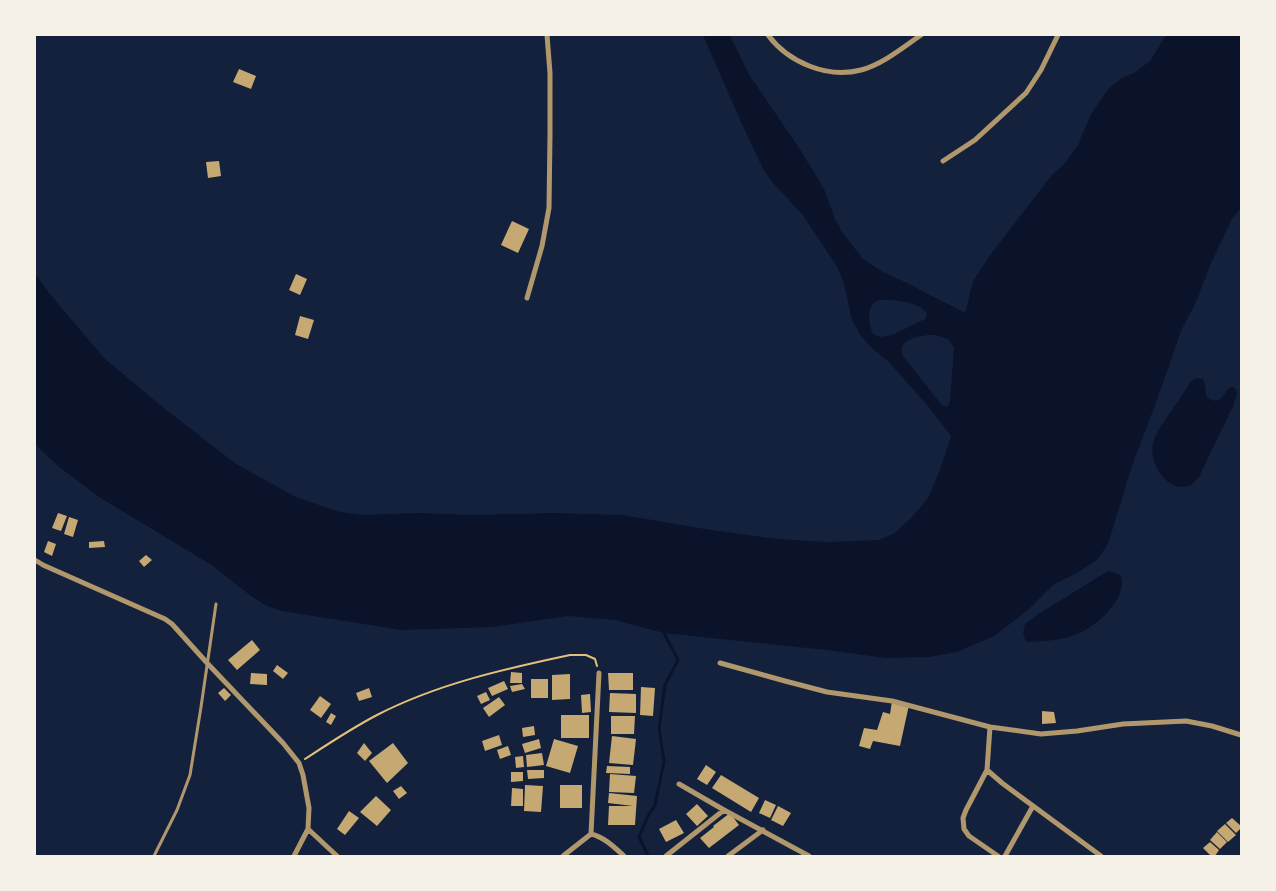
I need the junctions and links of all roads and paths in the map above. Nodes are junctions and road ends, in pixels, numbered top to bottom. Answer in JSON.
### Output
{"nodes":[{"id":1,"x":546,"y":35,"type":"edge"},
{"id":2,"x":768,"y":35,"type":"edge"},
{"id":3,"x":921,"y":35,"type":"edge"},
{"id":4,"x":1058,"y":35,"type":"edge"},
{"id":5,"x":943,"y":161,"type":"dead end"},
{"id":6,"x":527,"y":298,"type":"dead end"},
{"id":7,"x":35,"y":560,"type":"edge"},
{"id":8,"x":216,"y":604,"type":"dead end"},
{"id":9,"x":720,"y":663,"type":"dead end"},
{"id":10,"x":208,"y":664,"type":"junction"},
{"id":11,"x":599,"y":673,"type":"joint"},
{"id":12,"x":990,"y":727,"type":"junction"},
{"id":13,"x":1241,"y":735,"type":"edge"},
{"id":14,"x":299,"y":763,"type":"junction"},
{"id":15,"x":986,"y":770,"type":"junction"},
{"id":16,"x":679,"y":784,"type":"dead end"},
{"id":17,"x":1032,"y":806,"type":"junction"},
{"id":18,"x":724,"y":810,"type":"junction"},
{"id":19,"x":308,"y":829,"type":"junction"},
{"id":20,"x":763,"y":830,"type":"junction"},
{"id":21,"x":591,"y":834,"type":"junction"},
{"id":22,"x":805,"y":855,"type":"edge"},
{"id":23,"x":154,"y":856,"type":"edge"},
{"id":24,"x":294,"y":856,"type":"edge"},
{"id":25,"x":337,"y":856,"type":"edge"},
{"id":26,"x":563,"y":856,"type":"edge"},
{"id":27,"x":624,"y":856,"type":"edge"},
{"id":28,"x":666,"y":856,"type":"edge"},
{"id":29,"x":728,"y":856,"type":"edge"},
{"id":30,"x":998,"y":856,"type":"edge"},
{"id":31,"x":1005,"y":856,"type":"edge"},
{"id":32,"x":1102,"y":856,"type":"edge"}],
"edges":[{"from":1,"to":6,"type":"street"},
{"from":2,"to":3,"type":"street"},
{"from":4,"to":5,"type":"street"},
{"from":7,"to":10,"type":"street"},
{"from":8,"to":10,"type":"lane"},
{"from":9,"to":12,"type":"street"},
{"from":10,"to":14,"type":"street"},
{"from":10,"to":23,"type":"lane"},
{"from":11,"to":14,"type":"path"},
{"from":11,"to":21,"type":"street"},
{"from":12,"to":13,"type":"street"},
{"from":12,"to":15,"type":"street"},
{"from":14,"to":19,"type":"street"},
{"from":15,"to":17,"type":"street"},
{"from":15,"to":30,"type":"street"},
{"from":16,"to":18,"type":"street"},
{"from":17,"to":31,"type":"street"},
{"from":17,"to":32,"type":"street"},
{"from":18,"to":20,"type":"street"},
{"from":18,"to":28,"type":"street"},
{"from":19,"to":24,"type":"street"},
{"from":19,"to":25,"type":"street"},
{"from":20,"to":22,"type":"street"},
{"from":20,"to":29,"type":"street"},
{"from":21,"to":26,"type":"street"},
{"from":21,"to":27,"type":"street"}]}
